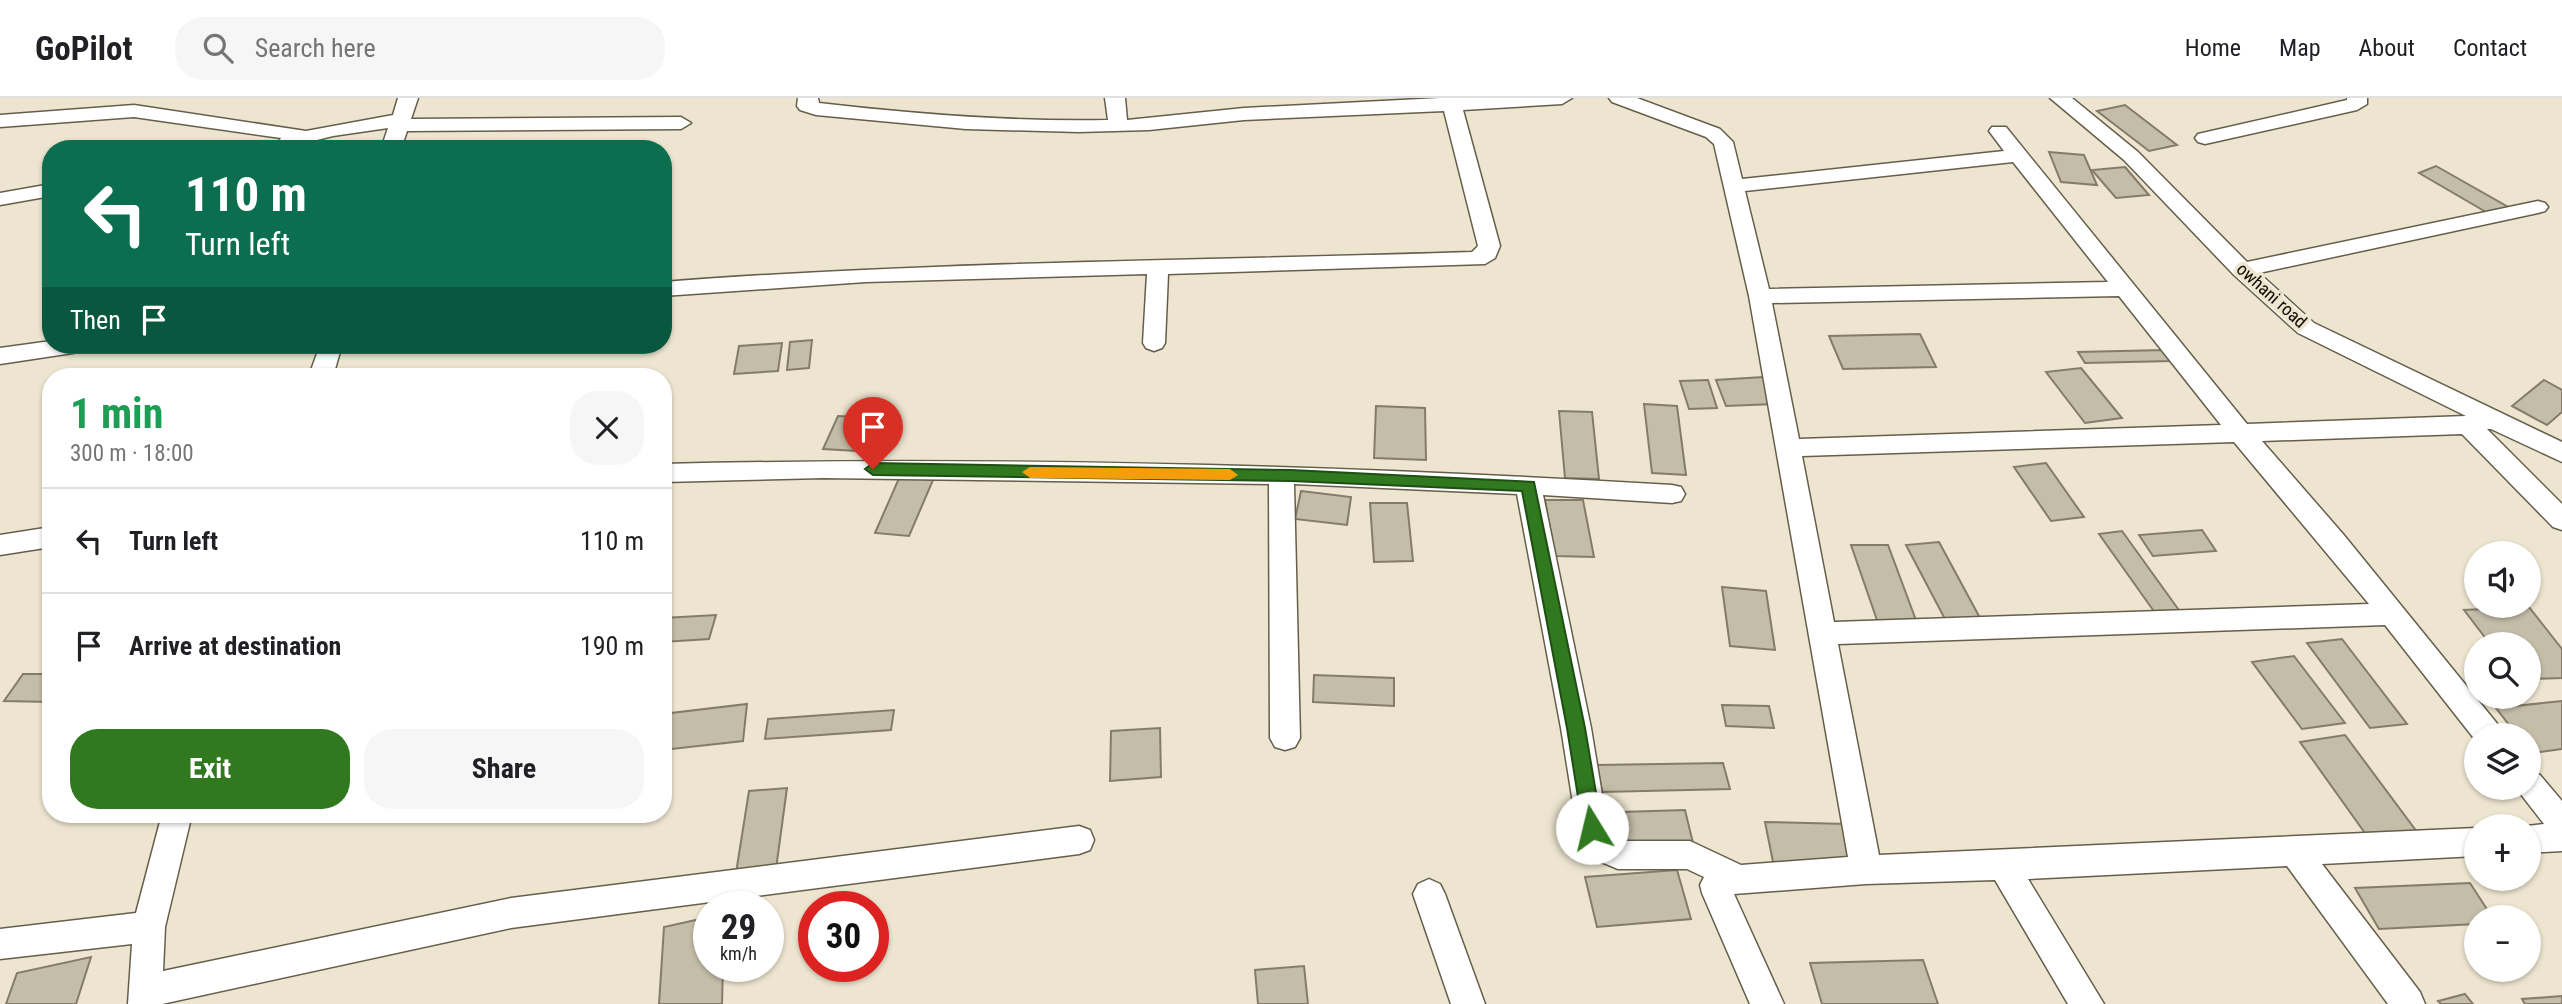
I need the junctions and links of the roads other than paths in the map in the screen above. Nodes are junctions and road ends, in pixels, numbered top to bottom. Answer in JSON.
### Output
{"nodes":[{"id":1,"x":408,"y":98,"type":"edge"},
{"id":2,"x":808,"y":98,"type":"edge"},
{"id":3,"x":1115,"y":98,"type":"edge"},
{"id":4,"x":1562,"y":98,"type":"edge"},
{"id":5,"x":1619,"y":98,"type":"edge"},
{"id":6,"x":2060,"y":98,"type":"edge"},
{"id":7,"x":2357,"y":98,"type":"edge"},
{"id":8,"x":1451,"y":102,"type":"edge"},
{"id":9,"x":0,"y":121,"type":"edge"},
{"id":10,"x":399,"y":122,"type":"junction"},
{"id":11,"x":681,"y":123,"type":"dead end"},
{"id":12,"x":1118,"y":126,"type":"junction"},
{"id":13,"x":1999,"y":131,"type":"dead end"},
{"id":14,"x":304,"y":136,"type":"junction"},
{"id":15,"x":2205,"y":138,"type":"dead end"},
{"id":16,"x":292,"y":140,"type":"edge"},
{"id":17,"x":394,"y":140,"type":"edge"},
{"id":18,"x":2019,"y":155,"type":"junction"},
{"id":19,"x":1733,"y":186,"type":"junction"},
{"id":20,"x":42,"y":191,"type":"edge"},
{"id":21,"x":0,"y":198,"type":"edge"},
{"id":22,"x":2538,"y":207,"type":"dead end"},
{"id":23,"x":1158,"y":265,"type":"junction"},
{"id":24,"x":2242,"y":270,"type":"junction"},
{"id":25,"x":672,"y":288,"type":"edge"},
{"id":26,"x":2126,"y":289,"type":"junction"},
{"id":27,"x":1760,"y":296,"type":"junction"},
{"id":28,"x":1154,"y":343,"type":"dead end"},
{"id":29,"x":42,"y":350,"type":"edge"},
{"id":30,"x":0,"y":356,"type":"edge"},
{"id":31,"x":2496,"y":419,"type":"junction"},
{"id":32,"x":2468,"y":425,"type":"junction"},
{"id":33,"x":2242,"y":433,"type":"junction"},
{"id":34,"x":1789,"y":448,"type":"junction"},
{"id":35,"x":2562,"y":453,"type":"edge"},
{"id":36,"x":672,"y":473,"type":"edge"},
{"id":37,"x":1281,"y":475,"type":"junction"},
{"id":38,"x":1528,"y":486,"type":"junction"},
{"id":39,"x":1672,"y":494,"type":"dead end"},
{"id":40,"x":2562,"y":520,"type":"edge"},
{"id":41,"x":42,"y":538,"type":"edge"},
{"id":42,"x":0,"y":544,"type":"edge"},
{"id":43,"x":2392,"y":614,"type":"junction"},
{"id":44,"x":1824,"y":633,"type":"junction"},
{"id":45,"x":2479,"y":723,"type":"edge"},
{"id":46,"x":1285,"y":738,"type":"dead end"},
{"id":47,"x":2541,"y":798,"type":"edge"},
{"id":48,"x":175,"y":823,"type":"edge"},
{"id":49,"x":2562,"y":824,"type":"edge"},
{"id":50,"x":2562,"y":837,"type":"edge"},
{"id":51,"x":2541,"y":838,"type":"edge"},
{"id":52,"x":1079,"y":839,"type":"dead end"},
{"id":53,"x":2464,"y":843,"type":"edge"},
{"id":54,"x":2294,"y":851,"type":"junction"},
{"id":55,"x":2003,"y":866,"type":"junction"},
{"id":56,"x":1866,"y":870,"type":"junction"},
{"id":57,"x":1738,"y":880,"type":"junction"},
{"id":58,"x":1429,"y":894,"type":"dead end"},
{"id":59,"x":149,"y":927,"type":"junction"},
{"id":60,"x":0,"y":944,"type":"edge"},
{"id":61,"x":146,"y":998,"type":"edge"},
{"id":62,"x":1468,"y":1004,"type":"edge"},
{"id":63,"x":1767,"y":1004,"type":"edge"},
{"id":64,"x":2087,"y":1004,"type":"edge"},
{"id":65,"x":2408,"y":1004,"type":"edge"}],
"edges":[{"from":1,"to":10,"type":"street"},
{"from":2,"to":12,"type":"street"},
{"from":3,"to":12,"type":"street"},
{"from":4,"to":8,"type":"street"},
{"from":5,"to":19,"type":"street"},
{"from":6,"to":24,"type":"street","name":"owhani road"},
{"from":7,"to":15,"type":"street"},
{"from":8,"to":12,"type":"street"},
{"from":8,"to":23,"type":"street"},
{"from":9,"to":14,"type":"street"},
{"from":10,"to":11,"type":"street"},
{"from":10,"to":14,"type":"street"},
{"from":10,"to":17,"type":"street"},
{"from":13,"to":18,"type":"street"},
{"from":14,"to":16,"type":"street"},
{"from":18,"to":19,"type":"street"},
{"from":18,"to":26,"type":"street"},
{"from":19,"to":27,"type":"street"},
{"from":20,"to":21,"type":"street"},
{"from":22,"to":24,"type":"street"},
{"from":23,"to":25,"type":"street"},
{"from":23,"to":28,"type":"street"},
{"from":24,"to":31,"type":"street","name":"owhani road"},
{"from":26,"to":27,"type":"street"},
{"from":26,"to":33,"type":"street"},
{"from":27,"to":34,"type":"street"},
{"from":29,"to":30,"type":"street"},
{"from":31,"to":32,"type":"street"},
{"from":31,"to":35,"type":"street","name":"owhani road"},
{"from":32,"to":33,"type":"street"},
{"from":32,"to":40,"type":"street"},
{"from":33,"to":34,"type":"street"},
{"from":33,"to":43,"type":"street"},
{"from":34,"to":44,"type":"street"},
{"from":36,"to":37,"type":"street"},
{"from":37,"to":38,"type":"street"},
{"from":37,"to":46,"type":"street"},
{"from":38,"to":39,"type":"street"},
{"from":38,"to":57,"type":"street"},
{"from":41,"to":42,"type":"street"},
{"from":43,"to":44,"type":"street"},
{"from":43,"to":45,"type":"street"},
{"from":44,"to":56,"type":"street"},
{"from":47,"to":49,"type":"street"},
{"from":48,"to":59,"type":"street"},
{"from":50,"to":51,"type":"street"},
{"from":52,"to":61,"type":"street"},
{"from":53,"to":54,"type":"street"},
{"from":54,"to":55,"type":"street"},
{"from":54,"to":65,"type":"street"},
{"from":55,"to":56,"type":"street"},
{"from":55,"to":64,"type":"street"},
{"from":56,"to":57,"type":"street"},
{"from":57,"to":63,"type":"street"},
{"from":58,"to":62,"type":"street"},
{"from":59,"to":60,"type":"street"},
{"from":59,"to":61,"type":"street"}]}
